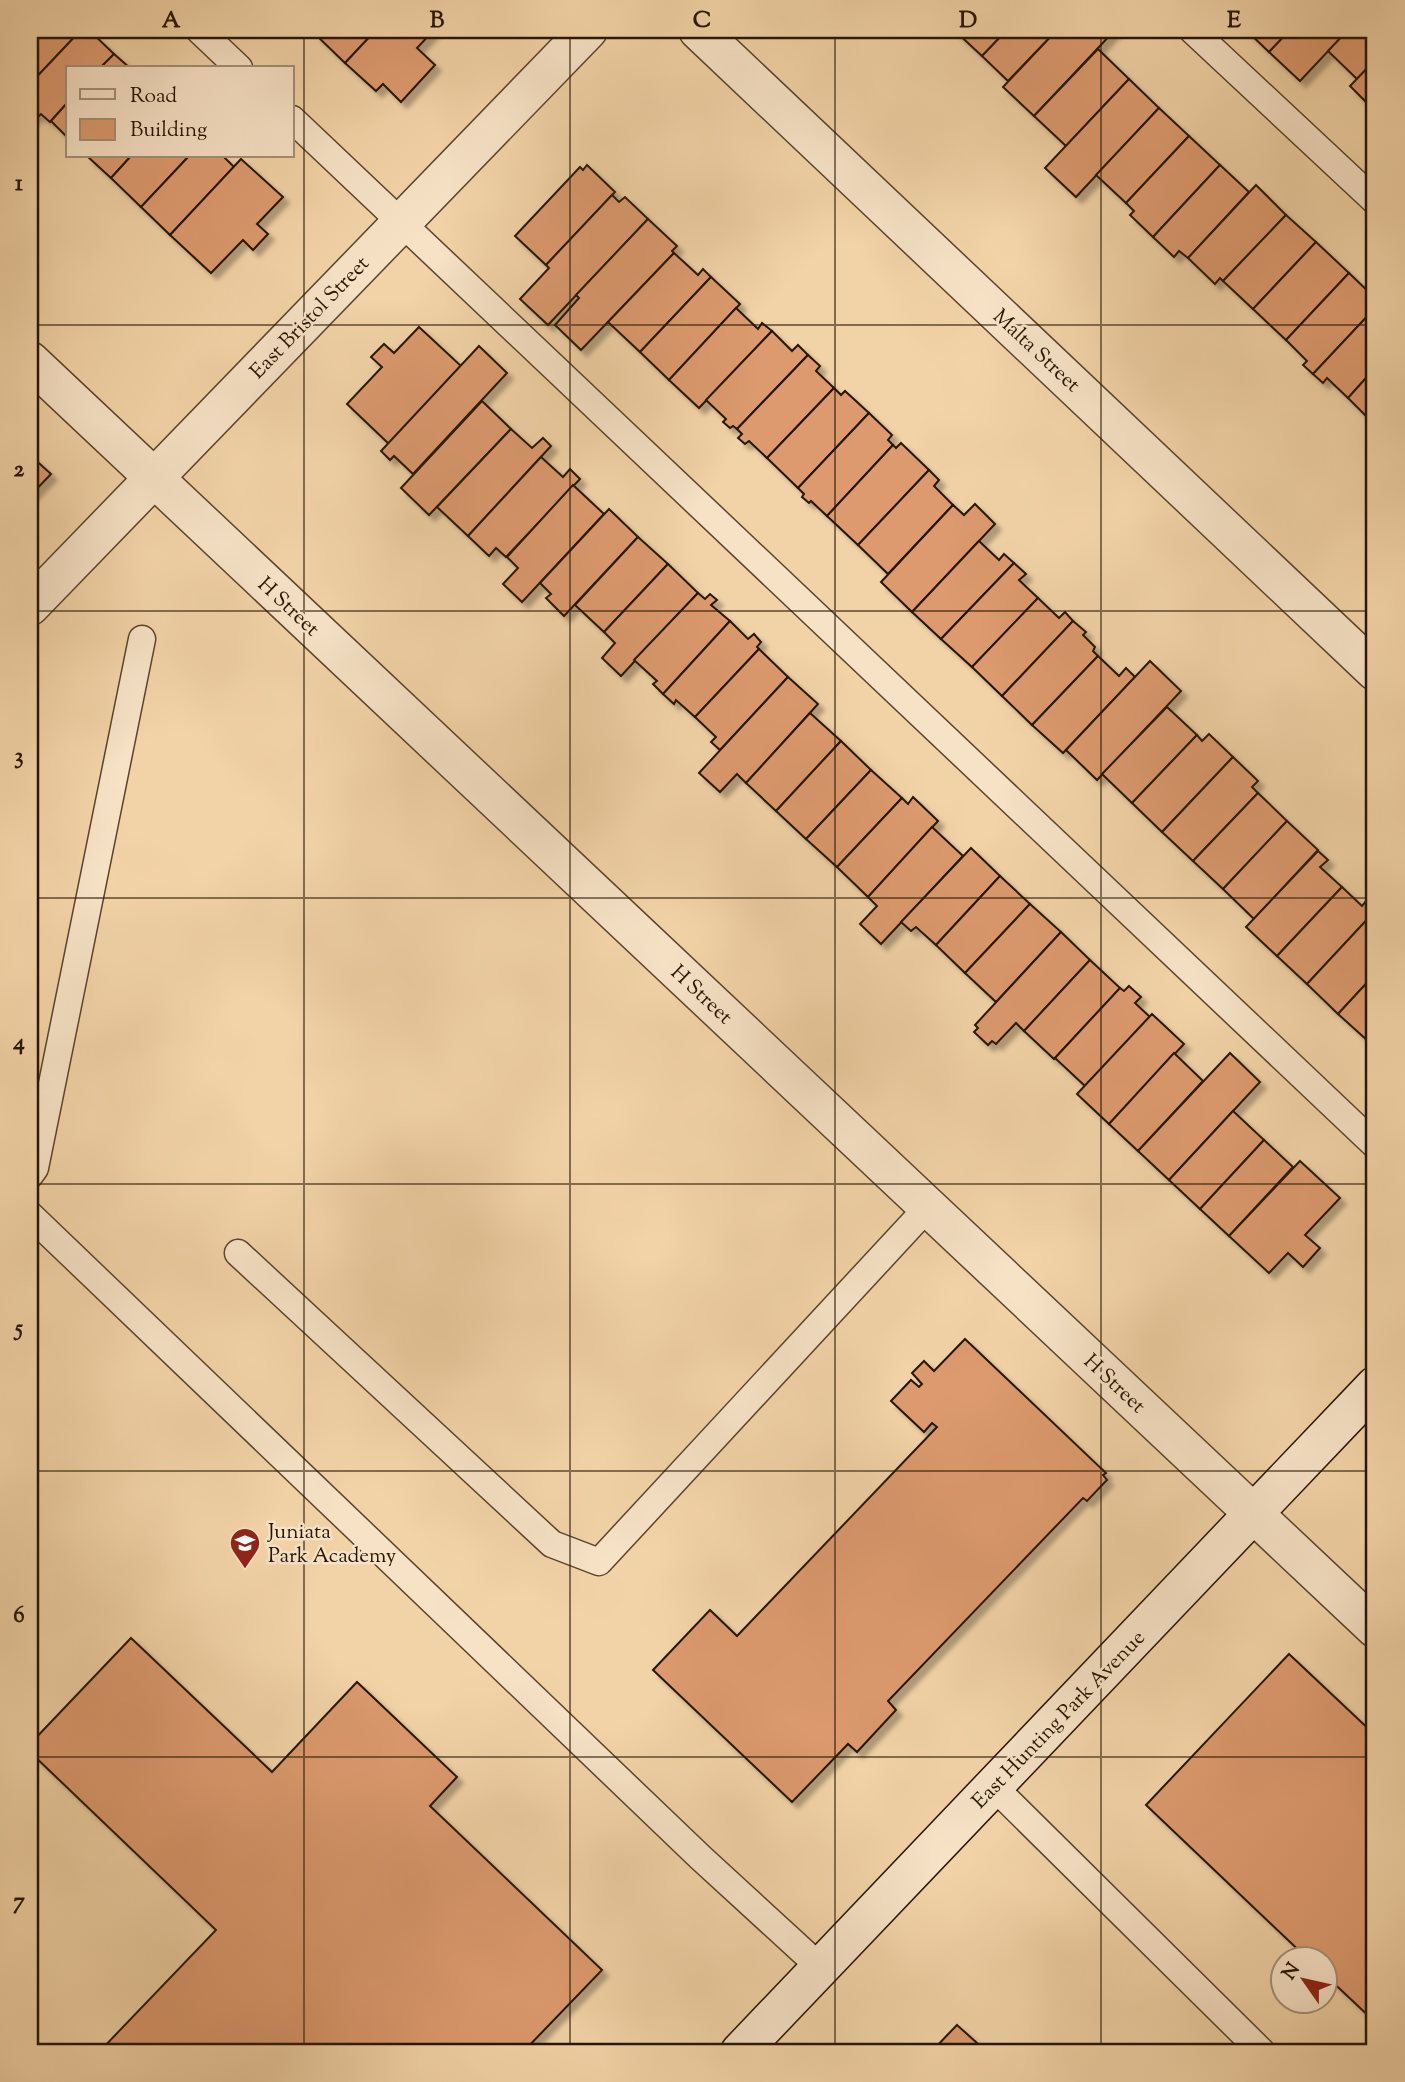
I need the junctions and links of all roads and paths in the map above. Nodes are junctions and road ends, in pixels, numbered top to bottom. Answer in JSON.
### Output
{"nodes":[{"id":1,"x":198,"y":30,"type":"edge"},
{"id":2,"x":589,"y":30,"type":"edge"},
{"id":3,"x":698,"y":30,"type":"edge"},
{"id":4,"x":1192,"y":30,"type":"edge"},
{"id":5,"x":237,"y":66,"type":"edge"},
{"id":6,"x":294,"y":121,"type":"edge"},
{"id":7,"x":1375,"y":201,"type":"edge"},
{"id":8,"x":401,"y":222,"type":"junction"},
{"id":9,"x":30,"y":361,"type":"edge"},
{"id":10,"x":153,"y":477,"type":"junction"},
{"id":11,"x":30,"y":606,"type":"edge"},
{"id":12,"x":142,"y":639,"type":"dead end"},
{"id":13,"x":1375,"y":671,"type":"edge"},
{"id":14,"x":1375,"y":1144,"type":"edge"},
{"id":15,"x":30,"y":1175,"type":"edge"},
{"id":16,"x":929,"y":1207,"type":"junction"},
{"id":17,"x":30,"y":1215,"type":"edge"},
{"id":18,"x":238,"y":1253,"type":"dead end"},
{"id":19,"x":1371,"y":1400,"type":"edge"},
{"id":20,"x":1254,"y":1513,"type":"junction"},
{"id":21,"x":1375,"y":1628,"type":"edge"},
{"id":22,"x":994,"y":1787,"type":"junction"},
{"id":23,"x":821,"y":1968,"type":"junction"},
{"id":24,"x":740,"y":2052,"type":"edge"},
{"id":25,"x":1262,"y":2052,"type":"edge"}],
"edges":[{"from":1,"to":5,"type":"lane"},
{"from":2,"to":8,"type":"street","name":"East Bristol Street"},
{"from":3,"to":13,"type":"street","name":"Malta Street"},
{"from":4,"to":7,"type":"lane"},
{"from":6,"to":8,"type":"lane"},
{"from":8,"to":10,"type":"street","name":"East Bristol Street"},
{"from":8,"to":14,"type":"lane"},
{"from":9,"to":10,"type":"street","name":"H Street"},
{"from":10,"to":11,"type":"street","name":"East Bristol Street"},
{"from":10,"to":16,"type":"street","name":"H Street"},
{"from":12,"to":15,"type":"lane"},
{"from":16,"to":18,"type":"lane"},
{"from":16,"to":20,"type":"street","name":"H Street"},
{"from":17,"to":23,"type":"lane"},
{"from":19,"to":20,"type":"street","name":"East Hunting Park Avenue"},
{"from":20,"to":21,"type":"street","name":"H Street"},
{"from":20,"to":22,"type":"street","name":"East Hunting Park Avenue"},
{"from":22,"to":23,"type":"street","name":"East Hunting Park Avenue"},
{"from":22,"to":25,"type":"lane"},
{"from":23,"to":24,"type":"street","name":"East Hunting Park Avenue"}]}
